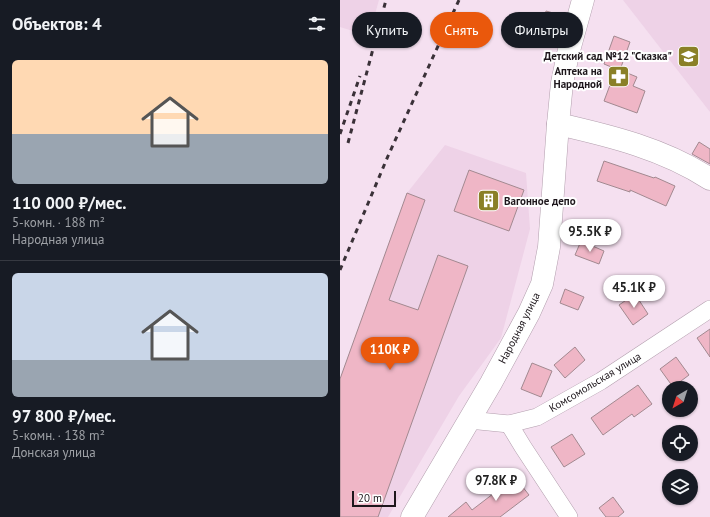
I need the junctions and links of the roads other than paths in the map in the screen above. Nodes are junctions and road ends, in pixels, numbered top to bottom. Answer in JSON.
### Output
{"nodes":[{"id":1,"x":583,"y":0,"type":"edge"},
{"id":2,"x":558,"y":124,"type":"junction"},
{"id":3,"x":710,"y":179,"type":"edge"},
{"id":4,"x":710,"y":309,"type":"edge"},
{"id":5,"x":469,"y":420,"type":"junction"},
{"id":6,"x":509,"y":424,"type":"junction"},
{"id":7,"x":412,"y":517,"type":"edge"},
{"id":8,"x":569,"y":517,"type":"edge"}],
"edges":[{"from":1,"to":2,"type":"street","name":"Народная улица"},
{"from":2,"to":3,"type":"street"},
{"from":2,"to":5,"type":"street","name":"Народная улица"},
{"from":4,"to":6,"type":"street","name":"Комсомольская улица"},
{"from":5,"to":6,"type":"street","name":"Комсомольская улица"},
{"from":5,"to":7,"type":"street","name":"Народная улица"},
{"from":6,"to":8,"type":"street"}]}
